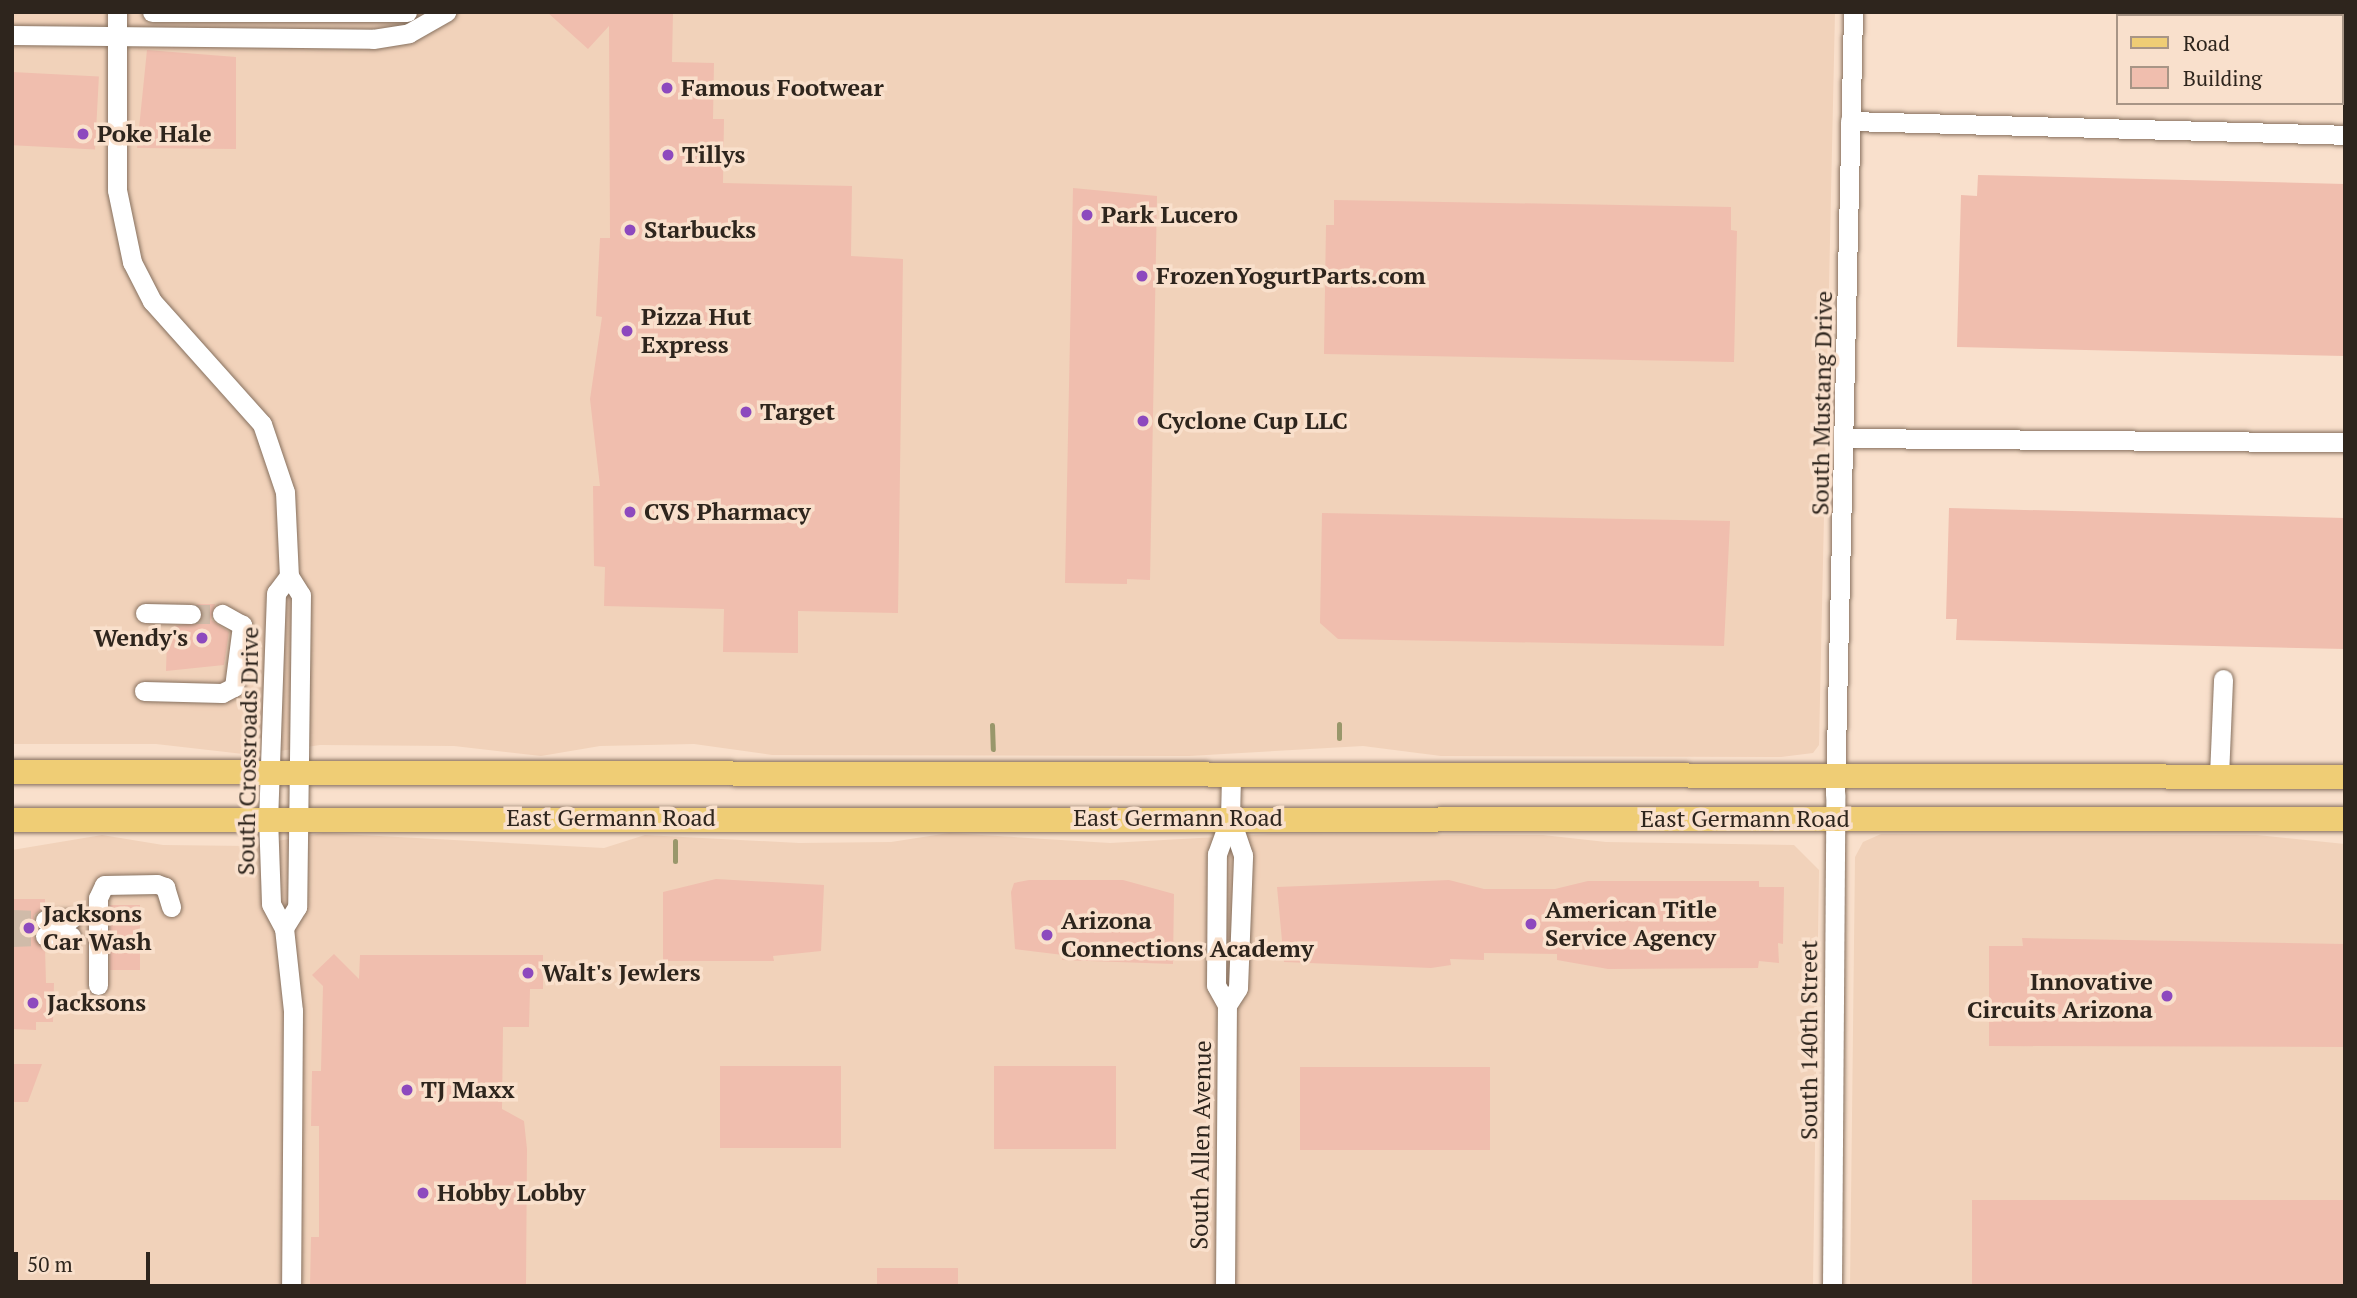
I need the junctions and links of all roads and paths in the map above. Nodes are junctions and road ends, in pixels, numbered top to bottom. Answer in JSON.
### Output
{"nodes":[{"id":1,"x":117,"y":12,"type":"edge"},
{"id":2,"x":152,"y":12,"type":"edge"},
{"id":3,"x":407,"y":12,"type":"edge"},
{"id":4,"x":446,"y":12,"type":"edge"},
{"id":5,"x":1853,"y":12,"type":"edge"},
{"id":6,"x":12,"y":35,"type":"edge"},
{"id":7,"x":116,"y":36,"type":"junction"},
{"id":8,"x":1850,"y":121,"type":"junction"},
{"id":9,"x":2345,"y":135,"type":"edge"},
{"id":10,"x":1847,"y":438,"type":"junction"},
{"id":11,"x":2345,"y":442,"type":"edge"},
{"id":12,"x":289,"y":576,"type":"junction"},
{"id":13,"x":145,"y":613,"type":"dead end"},
{"id":14,"x":191,"y":614,"type":"tunnel mouth"},
{"id":15,"x":222,"y":614,"type":"dead end"},
{"id":16,"x":2223,"y":679,"type":"dead end"},
{"id":17,"x":144,"y":691,"type":"dead end"},
{"id":18,"x":12,"y":772,"type":"edge"},
{"id":19,"x":269,"y":772,"type":"junction"},
{"id":20,"x":297,"y":772,"type":"junction"},
{"id":21,"x":2219,"y":776,"type":"junction"},
{"id":22,"x":2345,"y":777,"type":"edge"},
{"id":23,"x":1231,"y":778,"type":"junction"},
{"id":24,"x":1835,"y":796,"type":"junction"},
{"id":25,"x":296,"y":816,"type":"junction"},
{"id":26,"x":268,"y":817,"type":"junction"},
{"id":27,"x":1230,"y":818,"type":"junction"},
{"id":28,"x":2345,"y":818,"type":"edge"},
{"id":29,"x":12,"y":820,"type":"edge"},
{"id":30,"x":171,"y":907,"type":"dead end"},
{"id":31,"x":45,"y":928,"type":"tunnel mouth"},
{"id":32,"x":71,"y":928,"type":"dead end"},
{"id":33,"x":284,"y":928,"type":"junction"},
{"id":34,"x":98,"y":985,"type":"dead end"},
{"id":35,"x":291,"y":1286,"type":"edge"},
{"id":36,"x":1224,"y":1286,"type":"edge"},
{"id":37,"x":1832,"y":1286,"type":"edge"}],
"edges":[{"from":1,"to":7,"type":"street","name":"South Crossroads Drive"},
{"from":2,"to":3,"type":"street"},
{"from":4,"to":7,"type":"street"},
{"from":5,"to":8,"type":"street","name":"South Mustang Drive"},
{"from":6,"to":7,"type":"street"},
{"from":7,"to":12,"type":"street","name":"South Crossroads Drive"},
{"from":8,"to":9,"type":"street"},
{"from":8,"to":10,"type":"street","name":"South Mustang Drive"},
{"from":10,"to":11,"type":"street"},
{"from":10,"to":24,"type":"street","name":"South Mustang Drive"},
{"from":12,"to":19,"type":"street","name":"South Crossroads Drive"},
{"from":12,"to":20,"type":"street","name":"South Crossroads Drive"},
{"from":13,"to":14,"type":"street"},
{"from":15,"to":17,"type":"street"},
{"from":16,"to":21,"type":"street"},
{"from":18,"to":19,"type":"main road","name":"East Germann Road"},
{"from":19,"to":20,"type":"main road","name":"East Germann Road"},
{"from":19,"to":26,"type":"street","name":"South Crossroads Drive"},
{"from":20,"to":23,"type":"main road","name":"East Germann Road"},
{"from":20,"to":25,"type":"street","name":"South Crossroads Drive"},
{"from":21,"to":22,"type":"main road","name":"East Germann Road"},
{"from":21,"to":24,"type":"main road","name":"East Germann Road"},
{"from":23,"to":24,"type":"main road","name":"East Germann Road"},
{"from":23,"to":27,"type":"street","name":"South Allen Avenue"},
{"from":24,"to":27,"type":"main road","name":"East Germann Road"},
{"from":24,"to":28,"type":"main road","name":"East Germann Road"},
{"from":24,"to":37,"type":"street","name":"South 140th Street"},
{"from":25,"to":26,"type":"main road","name":"East Germann Road"},
{"from":25,"to":27,"type":"main road","name":"East Germann Road"},
{"from":25,"to":33,"type":"street","name":"South Crossroads Drive"},
{"from":26,"to":29,"type":"main road","name":"East Germann Road"},
{"from":26,"to":33,"type":"street","name":"South Crossroads Drive"},
{"from":27,"to":36,"type":"street","name":"South Allen Avenue"},
{"from":30,"to":34,"type":"street"},
{"from":31,"to":32,"type":"street"},
{"from":33,"to":35,"type":"street","name":"South Crossroads Drive"}]}
